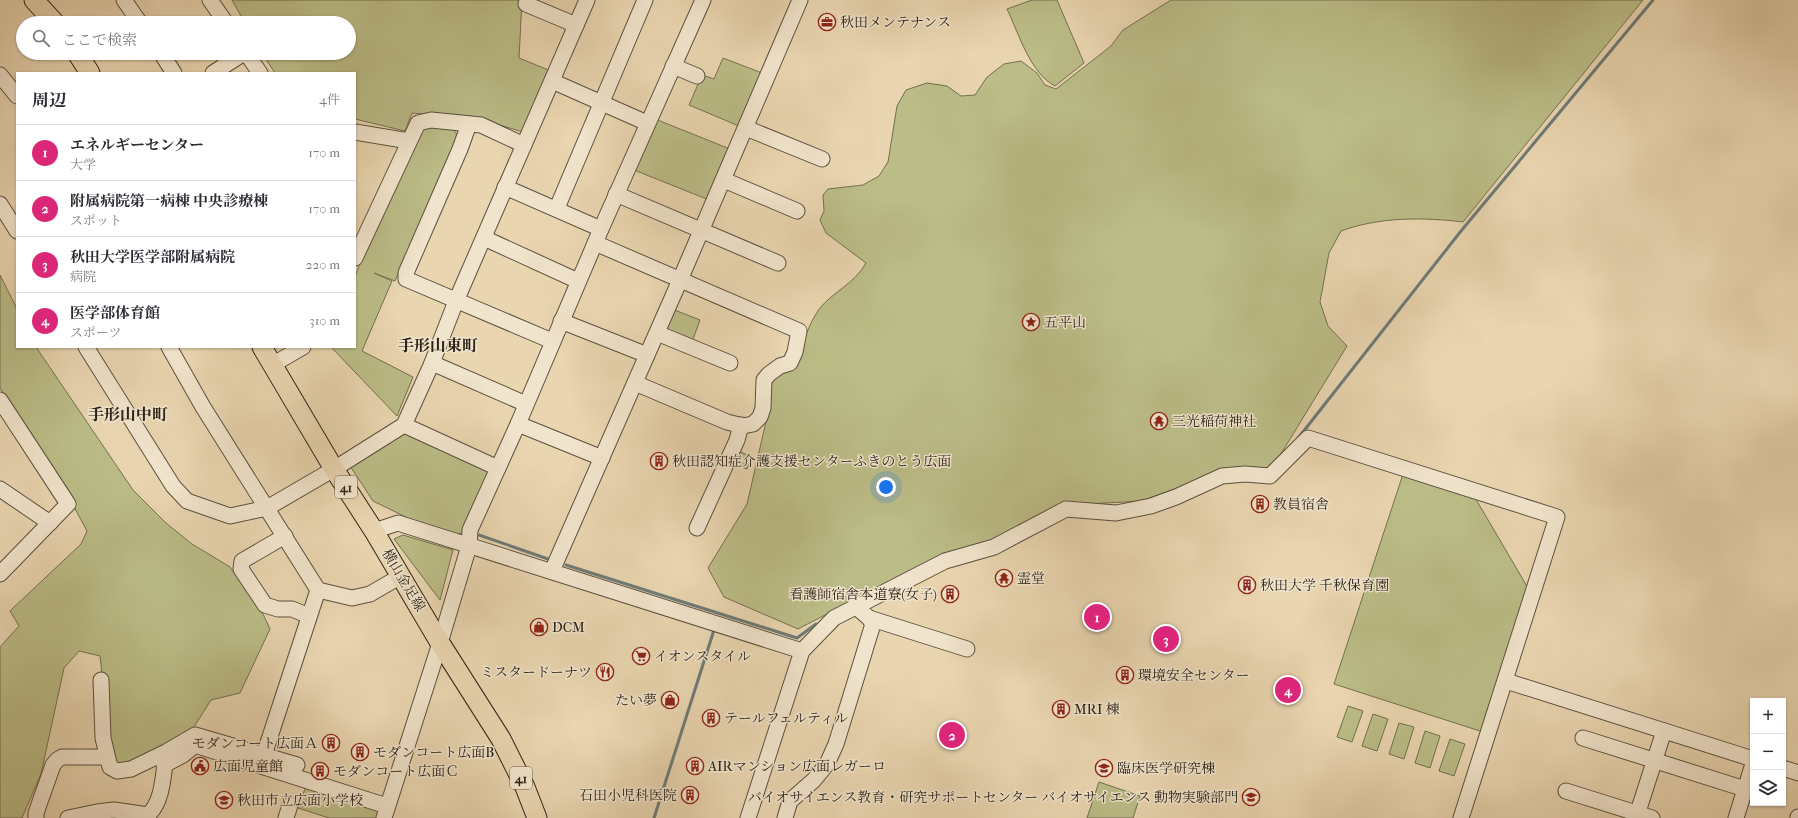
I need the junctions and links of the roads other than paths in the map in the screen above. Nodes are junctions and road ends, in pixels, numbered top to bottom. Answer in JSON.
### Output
{"nodes":[{"id":1,"x":34,"y":0,"type":"edge"},
{"id":2,"x":124,"y":0,"type":"edge"},
{"id":3,"x":210,"y":0,"type":"edge"},
{"id":4,"x":587,"y":0,"type":"edge"},
{"id":5,"x":644,"y":0,"type":"edge"},
{"id":6,"x":703,"y":0,"type":"edge"},
{"id":7,"x":799,"y":0,"type":"edge"},
{"id":8,"x":526,"y":4,"type":"dead end"},
{"id":9,"x":49,"y":16,"type":"edge"},
{"id":10,"x":135,"y":16,"type":"edge"},
{"id":11,"x":221,"y":16,"type":"edge"},
{"id":12,"x":576,"y":25,"type":"junction"},
{"id":13,"x":82,"y":60,"type":"edge"},
{"id":14,"x":166,"y":60,"type":"edge"},
{"id":15,"x":234,"y":60,"type":"edge"},
{"id":16,"x":250,"y":60,"type":"edge"},
{"id":17,"x":673,"y":66,"type":"junction"},
{"id":18,"x":89,"y":72,"type":"edge"},
{"id":19,"x":173,"y":72,"type":"edge"},
{"id":20,"x":216,"y":72,"type":"edge"},
{"id":21,"x":259,"y":72,"type":"edge"},
{"id":22,"x":0,"y":74,"type":"edge"},
{"id":23,"x":696,"y":76,"type":"dead end"},
{"id":24,"x":552,"y":81,"type":"junction"},
{"id":25,"x":16,"y":95,"type":"edge"},
{"id":26,"x":600,"y":103,"type":"junction"},
{"id":27,"x":647,"y":123,"type":"junction"},
{"id":28,"x":469,"y":124,"type":"junction"},
{"id":29,"x":746,"y":128,"type":"junction"},
{"id":30,"x":356,"y":132,"type":"edge"},
{"id":31,"x":409,"y":141,"type":"junction"},
{"id":32,"x":524,"y":145,"type":"junction"},
{"id":33,"x":822,"y":159,"type":"dead end"},
{"id":34,"x":724,"y":180,"type":"junction"},
{"id":35,"x":505,"y":187,"type":"junction"},
{"id":36,"x":616,"y":194,"type":"junction"},
{"id":37,"x":0,"y":204,"type":"edge"},
{"id":38,"x":557,"y":208,"type":"junction"},
{"id":39,"x":797,"y":211,"type":"dead end"},
{"id":40,"x":16,"y":229,"type":"edge"},
{"id":41,"x":601,"y":229,"type":"junction"},
{"id":42,"x":702,"y":229,"type":"junction"},
{"id":43,"x":484,"y":238,"type":"junction"},
{"id":44,"x":595,"y":243,"type":"junction"},
{"id":45,"x":356,"y":251,"type":"edge"},
{"id":46,"x":778,"y":262,"type":"dead end"},
{"id":47,"x":680,"y":280,"type":"junction"},
{"id":48,"x":578,"y":281,"type":"junction"},
{"id":49,"x":456,"y":301,"type":"junction"},
{"id":50,"x":561,"y":321,"type":"junction"},
{"id":51,"x":657,"y":333,"type":"junction"},
{"id":52,"x":552,"y":341,"type":"junction"},
{"id":53,"x":87,"y":348,"type":"edge"},
{"id":54,"x":170,"y":348,"type":"edge"},
{"id":55,"x":263,"y":348,"type":"edge"},
{"id":56,"x":301,"y":348,"type":"edge"},
{"id":57,"x":647,"y":355,"type":"junction"},
{"id":58,"x":432,"y":363,"type":"junction"},
{"id":59,"x":730,"y":363,"type":"dead end"},
{"id":60,"x":272,"y":365,"type":"junction"},
{"id":61,"x":635,"y":383,"type":"junction"},
{"id":62,"x":0,"y":400,"type":"edge"},
{"id":63,"x":526,"y":404,"type":"junction"},
{"id":64,"x":518,"y":424,"type":"junction"},
{"id":65,"x":404,"y":425,"type":"junction"},
{"id":66,"x":740,"y":425,"type":"junction"},
{"id":67,"x":602,"y":458,"type":"junction"},
{"id":68,"x":498,"y":468,"type":"junction"},
{"id":69,"x":334,"y":469,"type":"junction"},
{"id":70,"x":0,"y":489,"type":"edge"},
{"id":71,"x":267,"y":508,"type":"junction"},
{"id":72,"x":50,"y":523,"type":"junction"},
{"id":73,"x":697,"y":528,"type":"dead end"},
{"id":74,"x":374,"y":531,"type":"junction"},
{"id":75,"x":285,"y":536,"type":"junction"},
{"id":76,"x":469,"y":546,"type":"junction"},
{"id":77,"x":2,"y":569,"type":"edge"},
{"id":78,"x":552,"y":570,"type":"junction"},
{"id":79,"x":401,"y":576,"type":"junction"},
{"id":80,"x":318,"y":590,"type":"junction"},
{"id":81,"x":855,"y":606,"type":"junction"},
{"id":82,"x":309,"y":616,"type":"junction"},
{"id":83,"x":869,"y":618,"type":"junction"},
{"id":84,"x":440,"y":642,"type":"junction"},
{"id":85,"x":967,"y":648,"type":"dead end"},
{"id":86,"x":802,"y":651,"type":"junction"},
{"id":87,"x":101,"y":680,"type":"dead end"},
{"id":88,"x":1506,"y":681,"type":"junction"},
{"id":89,"x":1664,"y":731,"type":"junction"},
{"id":90,"x":1584,"y":738,"type":"dead end"},
{"id":91,"x":264,"y":755,"type":"junction"},
{"id":92,"x":107,"y":757,"type":"junction"},
{"id":93,"x":165,"y":758,"type":"junction"},
{"id":94,"x":1750,"y":758,"type":"edge"},
{"id":95,"x":1654,"y":762,"type":"junction"},
{"id":96,"x":297,"y":765,"type":"dead end"},
{"id":97,"x":1786,"y":769,"type":"edge"},
{"id":98,"x":1751,"y":770,"type":"edge"},
{"id":99,"x":1798,"y":773,"type":"edge"},
{"id":100,"x":1745,"y":789,"type":"junction"},
{"id":101,"x":1566,"y":791,"type":"dead end"},
{"id":102,"x":386,"y":812,"type":"edge"},
{"id":103,"x":1637,"y":816,"type":"edge"},
{"id":104,"x":36,"y":818,"type":"edge"},
{"id":105,"x":68,"y":818,"type":"edge"},
{"id":106,"x":537,"y":818,"type":"edge"},
{"id":107,"x":748,"y":818,"type":"edge"},
{"id":108,"x":785,"y":818,"type":"edge"},
{"id":109,"x":1461,"y":818,"type":"edge"},
{"id":110,"x":1652,"y":818,"type":"edge"},
{"id":111,"x":1736,"y":818,"type":"edge"}],
"edges":[{"from":1,"to":9,"type":"main road"},
{"from":2,"to":10,"type":"street"},
{"from":3,"to":11,"type":"street"},
{"from":4,"to":12,"type":"street"},
{"from":5,"to":26,"type":"street"},
{"from":6,"to":17,"type":"street"},
{"from":7,"to":29,"type":"street"},
{"from":8,"to":12,"type":"street"},
{"from":12,"to":24,"type":"street"},
{"from":13,"to":18,"type":"main road"},
{"from":14,"to":19,"type":"street"},
{"from":15,"to":20,"type":"street"},
{"from":16,"to":21,"type":"street"},
{"from":17,"to":23,"type":"street"},
{"from":17,"to":27,"type":"street"},
{"from":22,"to":25,"type":"street"},
{"from":24,"to":26,"type":"street"},
{"from":24,"to":32,"type":"street"},
{"from":26,"to":27,"type":"street"},
{"from":26,"to":38,"type":"street"},
{"from":27,"to":36,"type":"street"},
{"from":28,"to":31,"type":"street"},
{"from":28,"to":32,"type":"street"},
{"from":28,"to":49,"type":"street"},
{"from":29,"to":33,"type":"street"},
{"from":29,"to":34,"type":"street"},
{"from":30,"to":31,"type":"street"},
{"from":31,"to":45,"type":"street"},
{"from":32,"to":35,"type":"street"},
{"from":34,"to":39,"type":"street"},
{"from":34,"to":42,"type":"street"},
{"from":35,"to":38,"type":"street"},
{"from":35,"to":43,"type":"street"},
{"from":36,"to":41,"type":"street"},
{"from":36,"to":42,"type":"street"},
{"from":37,"to":40,"type":"street"},
{"from":38,"to":41,"type":"street"},
{"from":41,"to":44,"type":"street"},
{"from":42,"to":46,"type":"street"},
{"from":42,"to":47,"type":"street"},
{"from":43,"to":48,"type":"street"},
{"from":43,"to":49,"type":"street"},
{"from":44,"to":47,"type":"street"},
{"from":44,"to":48,"type":"street"},
{"from":47,"to":51,"type":"street"},
{"from":47,"to":66,"type":"street"},
{"from":48,"to":50,"type":"street"},
{"from":49,"to":52,"type":"street"},
{"from":49,"to":58,"type":"street"},
{"from":50,"to":52,"type":"street"},
{"from":50,"to":57,"type":"street"},
{"from":51,"to":57,"type":"street"},
{"from":51,"to":59,"type":"street"},
{"from":52,"to":63,"type":"street"},
{"from":53,"to":71,"type":"street"},
{"from":54,"to":71,"type":"street"},
{"from":55,"to":60,"type":"main road","name":"横山金足線","number":"41"},
{"from":56,"to":60,"type":"street"},
{"from":57,"to":61,"type":"street"},
{"from":58,"to":63,"type":"street"},
{"from":58,"to":65,"type":"street"},
{"from":60,"to":69,"type":"main road","name":"横山金足線","number":"41"},
{"from":61,"to":66,"type":"street"},
{"from":61,"to":67,"type":"street"},
{"from":62,"to":72,"type":"street"},
{"from":63,"to":64,"type":"street"},
{"from":64,"to":67,"type":"street"},
{"from":64,"to":68,"type":"street"},
{"from":65,"to":68,"type":"street"},
{"from":65,"to":69,"type":"street"},
{"from":66,"to":73,"type":"street"},
{"from":67,"to":78,"type":"street"},
{"from":68,"to":76,"type":"street"},
{"from":69,"to":71,"type":"street"},
{"from":69,"to":74,"type":"main road","name":"横山金足線","number":"41"},
{"from":70,"to":72,"type":"street"},
{"from":71,"to":75,"type":"street"},
{"from":72,"to":77,"type":"street"},
{"from":74,"to":76,"type":"street"},
{"from":74,"to":79,"type":"main road","name":"横山金足線","number":"41"},
{"from":75,"to":80,"type":"street"},
{"from":75,"to":82,"type":"street"},
{"from":76,"to":78,"type":"street"},
{"from":76,"to":84,"type":"street"},
{"from":78,"to":86,"type":"street"},
{"from":79,"to":80,"type":"street"},
{"from":79,"to":84,"type":"main road","name":"横山金足線","number":"41"},
{"from":80,"to":82,"type":"street"},
{"from":81,"to":83,"type":"street"},
{"from":81,"to":86,"type":"street"},
{"from":81,"to":88,"type":"street"},
{"from":82,"to":91,"type":"street"},
{"from":83,"to":85,"type":"street"},
{"from":83,"to":108,"type":"street"},
{"from":84,"to":102,"type":"street"},
{"from":84,"to":106,"type":"main road","name":"横山金足線","number":"41"},
{"from":86,"to":107,"type":"street"},
{"from":87,"to":92,"type":"street"},
{"from":88,"to":89,"type":"street"},
{"from":88,"to":109,"type":"street"},
{"from":89,"to":94,"type":"street"},
{"from":89,"to":95,"type":"street"},
{"from":90,"to":95,"type":"street"},
{"from":91,"to":93,"type":"street"},
{"from":91,"to":96,"type":"street"},
{"from":92,"to":93,"type":"street"},
{"from":92,"to":104,"type":"street"},
{"from":93,"to":102,"type":"street"},
{"from":93,"to":105,"type":"street"},
{"from":95,"to":100,"type":"street"},
{"from":95,"to":103,"type":"street"},
{"from":97,"to":99,"type":"street"},
{"from":98,"to":100,"type":"street"},
{"from":100,"to":111,"type":"street"},
{"from":101,"to":103,"type":"street"},
{"from":103,"to":110,"type":"street"}]}
